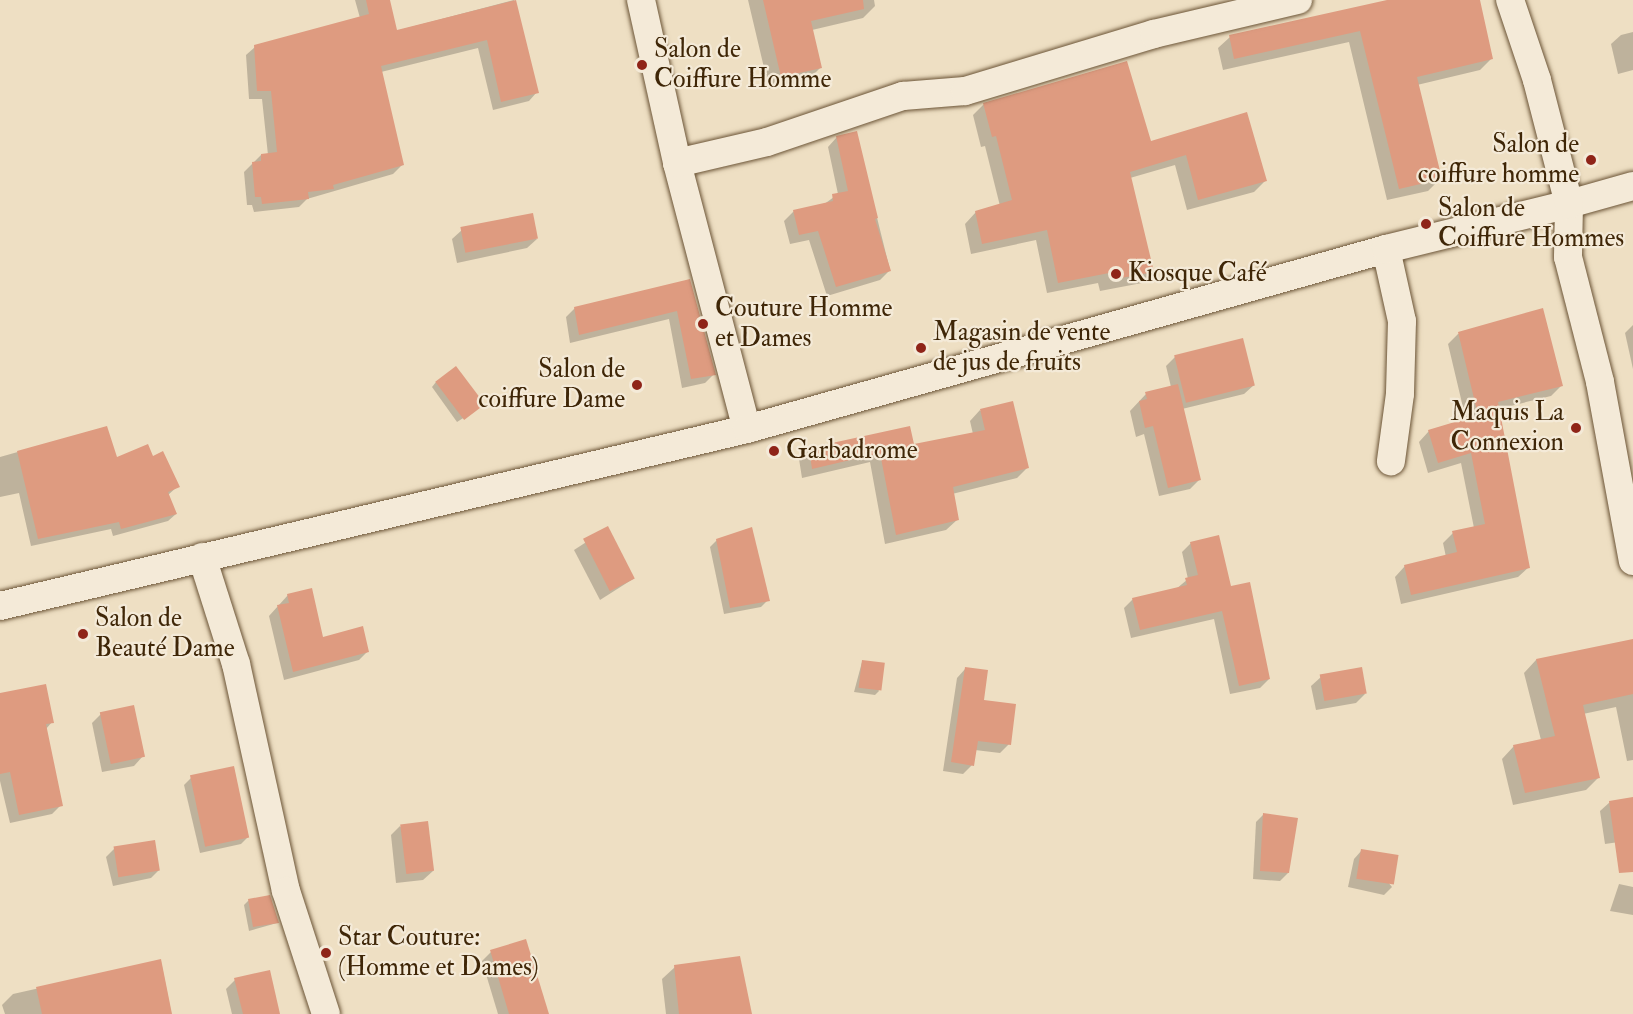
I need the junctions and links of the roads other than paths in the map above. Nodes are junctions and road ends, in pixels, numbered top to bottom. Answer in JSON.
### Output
{"nodes":[{"id":1,"x":641,"y":0,"type":"edge"},
{"id":2,"x":1298,"y":0,"type":"edge"},
{"id":3,"x":1510,"y":0,"type":"edge"},
{"id":4,"x":677,"y":163,"type":"junction"},
{"id":5,"x":1633,"y":186,"type":"edge"},
{"id":6,"x":1569,"y":204,"type":"junction"},
{"id":7,"x":1386,"y":249,"type":"junction"},
{"id":8,"x":747,"y":429,"type":"junction"},
{"id":9,"x":1391,"y":461,"type":"dead end"},
{"id":10,"x":202,"y":557,"type":"junction"},
{"id":11,"x":1633,"y":561,"type":"edge"},
{"id":12,"x":0,"y":606,"type":"edge"},
{"id":13,"x":326,"y":1014,"type":"edge"}],
"edges":[{"from":1,"to":4,"type":"street"},
{"from":2,"to":4,"type":"street"},
{"from":3,"to":6,"type":"street"},
{"from":4,"to":8,"type":"street"},
{"from":5,"to":6,"type":"street"},
{"from":6,"to":7,"type":"street"},
{"from":6,"to":11,"type":"street"},
{"from":7,"to":8,"type":"street"},
{"from":7,"to":9,"type":"street"},
{"from":8,"to":10,"type":"street"},
{"from":10,"to":12,"type":"street"},
{"from":10,"to":13,"type":"street"}]}
